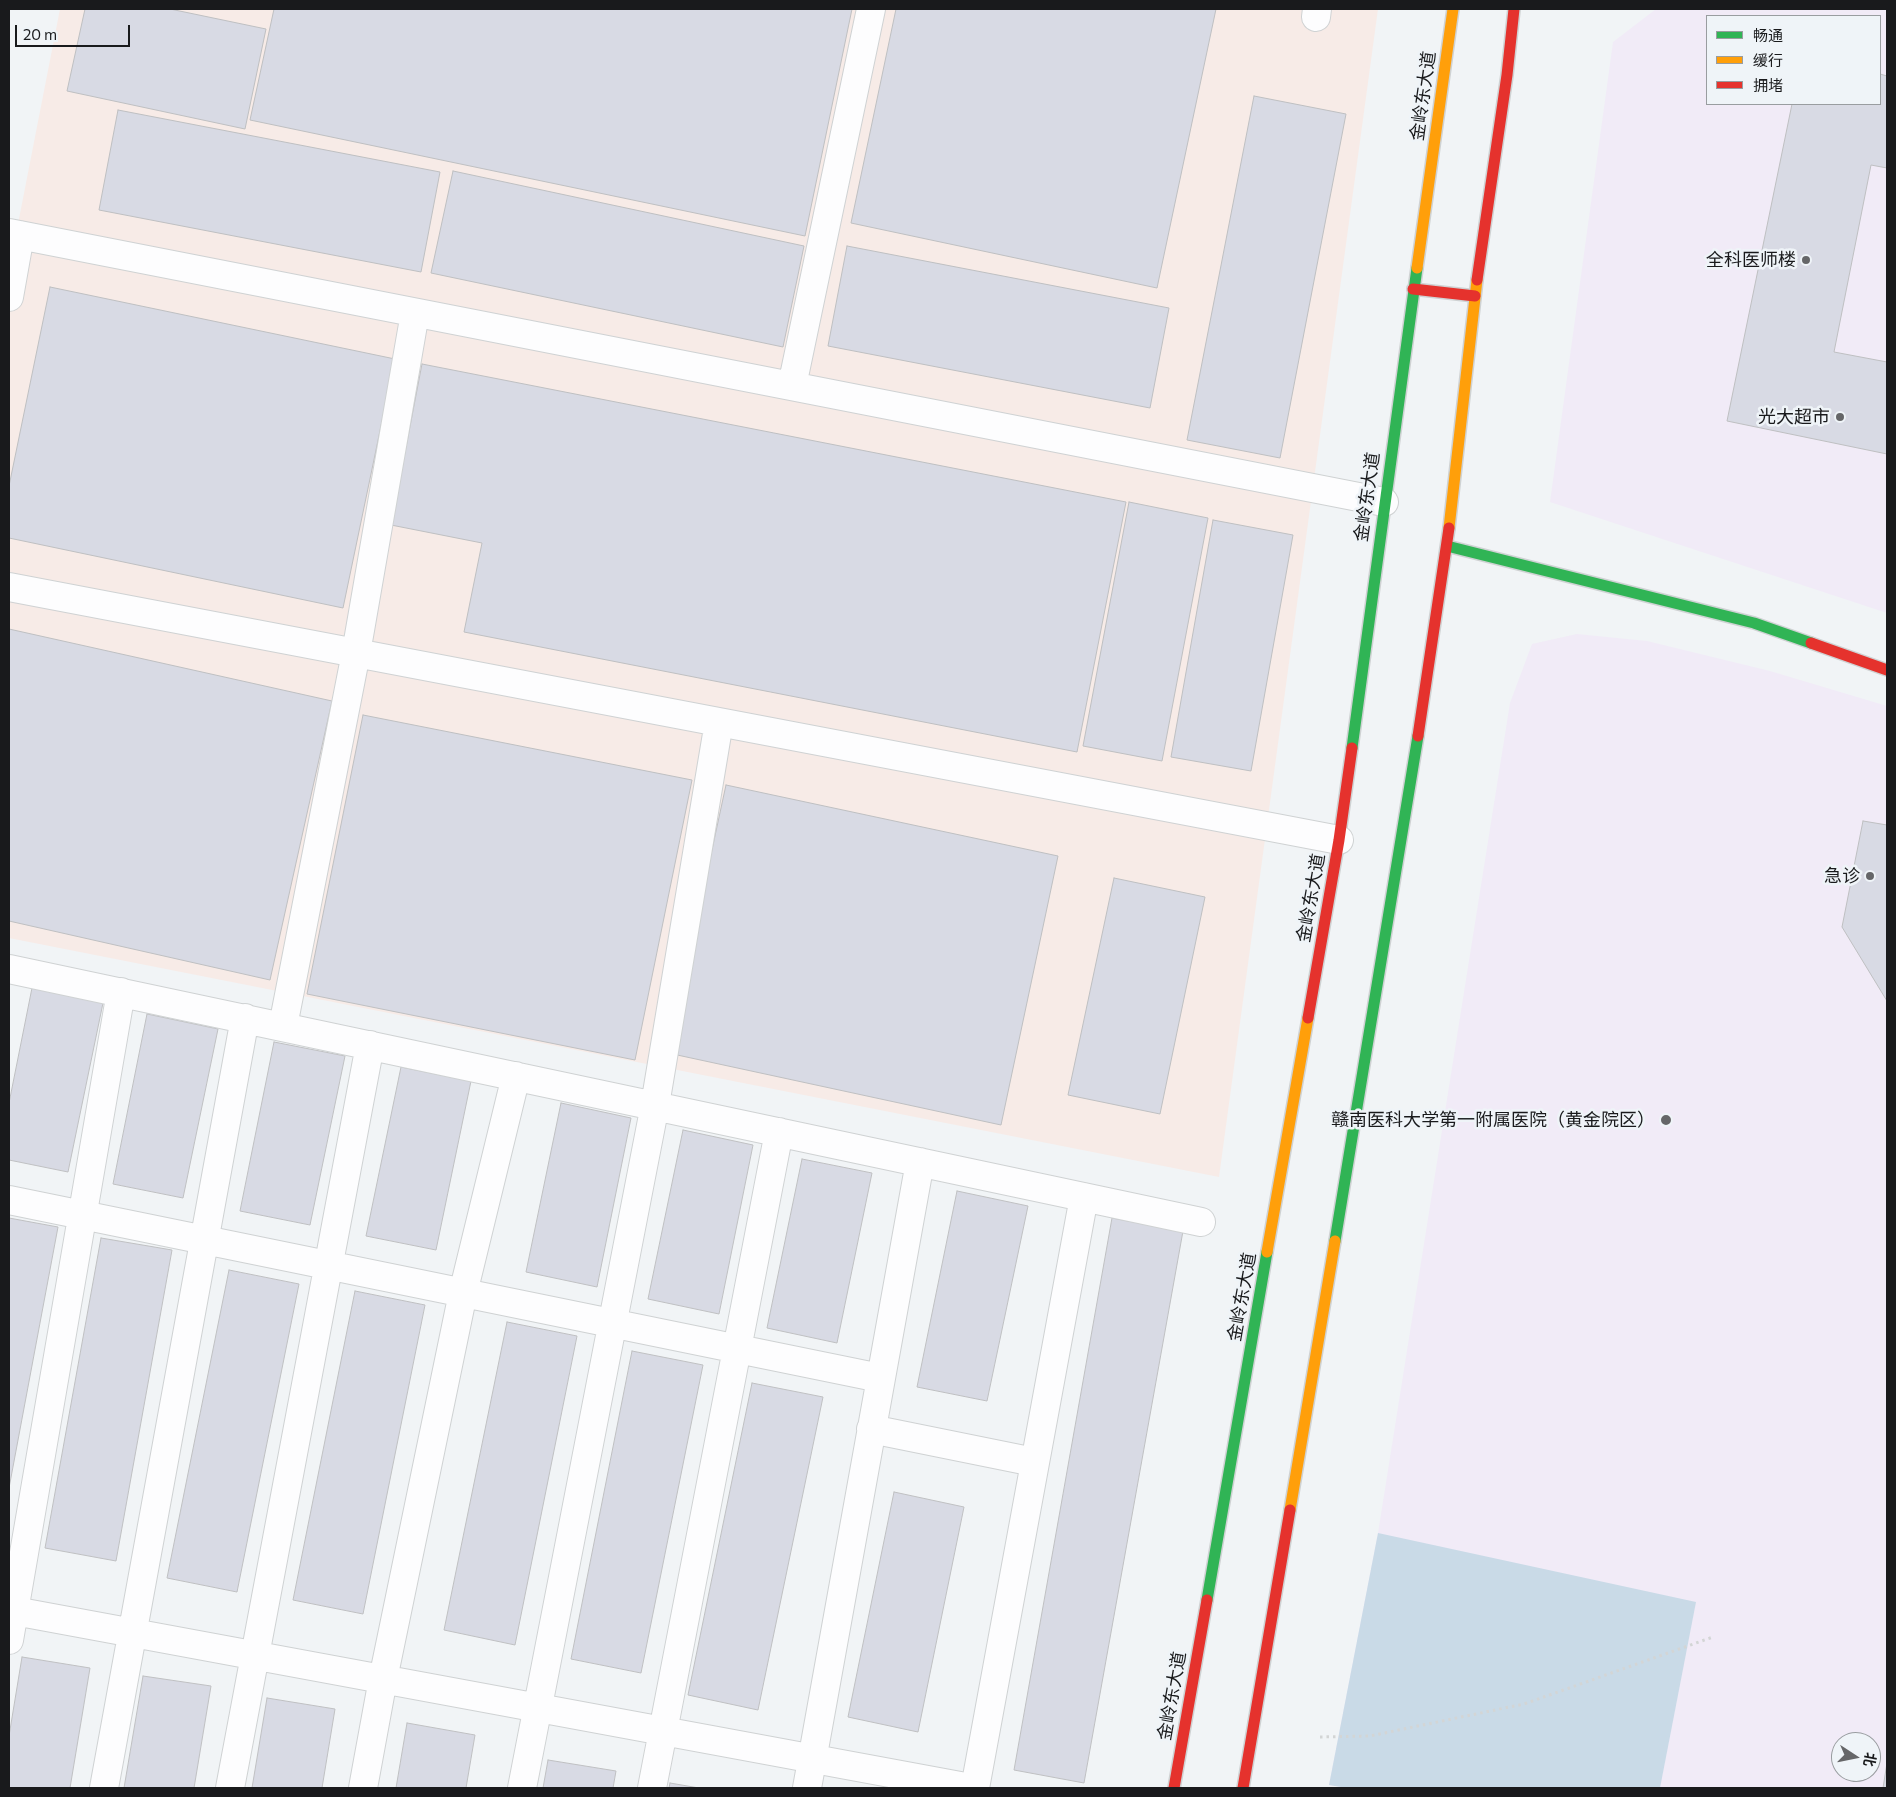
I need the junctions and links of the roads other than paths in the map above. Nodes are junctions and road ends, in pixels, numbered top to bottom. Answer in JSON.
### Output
{"nodes":[{"id":1,"x":871,"y":9,"type":"edge"},
{"id":2,"x":1453,"y":9,"type":"edge"},
{"id":3,"x":1514,"y":9,"type":"edge"},
{"id":4,"x":14,"y":234,"type":"edge"},
{"id":5,"x":1413,"y":290,"type":"junction"},
{"id":6,"x":1475,"y":296,"type":"junction"},
{"id":7,"x":9,"y":297,"type":"edge"},
{"id":8,"x":415,"y":313,"type":"junction"},
{"id":9,"x":792,"y":386,"type":"junction"},
{"id":10,"x":1384,"y":502,"type":"junction"},
{"id":11,"x":1448,"y":546,"type":"junction"},
{"id":12,"x":9,"y":587,"type":"edge"},
{"id":13,"x":356,"y":653,"type":"junction"},
{"id":14,"x":1887,"y":670,"type":"edge"},
{"id":15,"x":719,"y":722,"type":"junction"},
{"id":16,"x":1339,"y":840,"type":"junction"},
{"id":17,"x":9,"y":968,"type":"edge"},
{"id":18,"x":121,"y":992,"type":"junction"},
{"id":19,"x":245,"y":1018,"type":"junction"},
{"id":20,"x":283,"y":1026,"type":"junction"},
{"id":21,"x":370,"y":1045,"type":"junction"},
{"id":22,"x":516,"y":1076,"type":"junction"},
{"id":23,"x":655,"y":1105,"type":"junction"},
{"id":24,"x":779,"y":1132,"type":"junction"},
{"id":25,"x":920,"y":1162,"type":"junction"},
{"id":26,"x":1084,"y":1197,"type":"junction"},
{"id":27,"x":9,"y":1200,"type":"edge"},
{"id":28,"x":82,"y":1215,"type":"junction"},
{"id":29,"x":1201,"y":1222,"type":"dead end"},
{"id":30,"x":204,"y":1240,"type":"junction"},
{"id":31,"x":328,"y":1265,"type":"junction"},
{"id":32,"x":463,"y":1293,"type":"junction"},
{"id":33,"x":612,"y":1323,"type":"junction"},
{"id":34,"x":737,"y":1348,"type":"junction"},
{"id":35,"x":880,"y":1378,"type":"junction"},
{"id":36,"x":871,"y":1429,"type":"junction"},
{"id":37,"x":1034,"y":1462,"type":"junction"},
{"id":38,"x":11,"y":1610,"type":"edge"},
{"id":39,"x":132,"y":1633,"type":"junction"},
{"id":40,"x":9,"y":1640,"type":"edge"},
{"id":41,"x":255,"y":1656,"type":"junction"},
{"id":42,"x":383,"y":1679,"type":"junction"},
{"id":43,"x":538,"y":1708,"type":"junction"},
{"id":44,"x":663,"y":1731,"type":"junction"},
{"id":45,"x":812,"y":1759,"type":"junction"},
{"id":46,"x":104,"y":1788,"type":"edge"},
{"id":47,"x":230,"y":1788,"type":"edge"},
{"id":48,"x":363,"y":1788,"type":"edge"},
{"id":49,"x":522,"y":1788,"type":"edge"},
{"id":50,"x":652,"y":1788,"type":"edge"},
{"id":51,"x":807,"y":1788,"type":"edge"},
{"id":52,"x":971,"y":1788,"type":"edge"},
{"id":53,"x":975,"y":1788,"type":"edge"},
{"id":54,"x":1174,"y":1788,"type":"edge"},
{"id":55,"x":1243,"y":1788,"type":"edge"}],
"edges":[{"from":1,"to":9,"type":"street"},
{"from":2,"to":5,"type":"main road","name":"金岭东大道"},
{"from":3,"to":6,"type":"main road"},
{"from":4,"to":7,"type":"street"},
{"from":4,"to":8,"type":"street"},
{"from":5,"to":6,"type":"main road"},
{"from":5,"to":10,"type":"main road","name":"金岭东大道"},
{"from":6,"to":11,"type":"main road"},
{"from":8,"to":9,"type":"street"},
{"from":8,"to":13,"type":"street"},
{"from":9,"to":10,"type":"street"},
{"from":10,"to":16,"type":"main road","name":"金岭东大道"},
{"from":11,"to":14,"type":"main road"},
{"from":11,"to":55,"type":"main road"},
{"from":12,"to":13,"type":"street"},
{"from":13,"to":15,"type":"street"},
{"from":13,"to":20,"type":"street"},
{"from":15,"to":16,"type":"street"},
{"from":15,"to":23,"type":"street"},
{"from":16,"to":54,"type":"main road","name":"金岭东大道"},
{"from":17,"to":18,"type":"street"},
{"from":18,"to":19,"type":"street"},
{"from":18,"to":28,"type":"street"},
{"from":19,"to":20,"type":"street"},
{"from":19,"to":30,"type":"street"},
{"from":20,"to":21,"type":"street"},
{"from":21,"to":22,"type":"street"},
{"from":21,"to":31,"type":"street"},
{"from":22,"to":23,"type":"street"},
{"from":22,"to":32,"type":"street"},
{"from":23,"to":24,"type":"street"},
{"from":23,"to":33,"type":"street"},
{"from":24,"to":25,"type":"street"},
{"from":24,"to":34,"type":"street"},
{"from":25,"to":26,"type":"street"},
{"from":25,"to":35,"type":"street"},
{"from":26,"to":29,"type":"street"},
{"from":26,"to":37,"type":"street"},
{"from":27,"to":28,"type":"street"},
{"from":28,"to":30,"type":"street"},
{"from":28,"to":38,"type":"street"},
{"from":30,"to":31,"type":"street"},
{"from":30,"to":39,"type":"street"},
{"from":31,"to":32,"type":"street"},
{"from":31,"to":41,"type":"street"},
{"from":32,"to":33,"type":"street"},
{"from":32,"to":42,"type":"street"},
{"from":33,"to":34,"type":"street"},
{"from":33,"to":43,"type":"street"},
{"from":34,"to":35,"type":"street"},
{"from":34,"to":44,"type":"street"},
{"from":35,"to":36,"type":"street"},
{"from":36,"to":37,"type":"street"},
{"from":36,"to":45,"type":"street"},
{"from":37,"to":53,"type":"street"},
{"from":38,"to":39,"type":"street"},
{"from":38,"to":40,"type":"street"},
{"from":39,"to":41,"type":"street"},
{"from":39,"to":46,"type":"street"},
{"from":41,"to":42,"type":"street"},
{"from":41,"to":47,"type":"street"},
{"from":42,"to":43,"type":"street"},
{"from":42,"to":48,"type":"street"},
{"from":43,"to":44,"type":"street"},
{"from":43,"to":49,"type":"street"},
{"from":44,"to":45,"type":"street"},
{"from":44,"to":50,"type":"street"},
{"from":45,"to":51,"type":"street"},
{"from":45,"to":52,"type":"street"}]}
